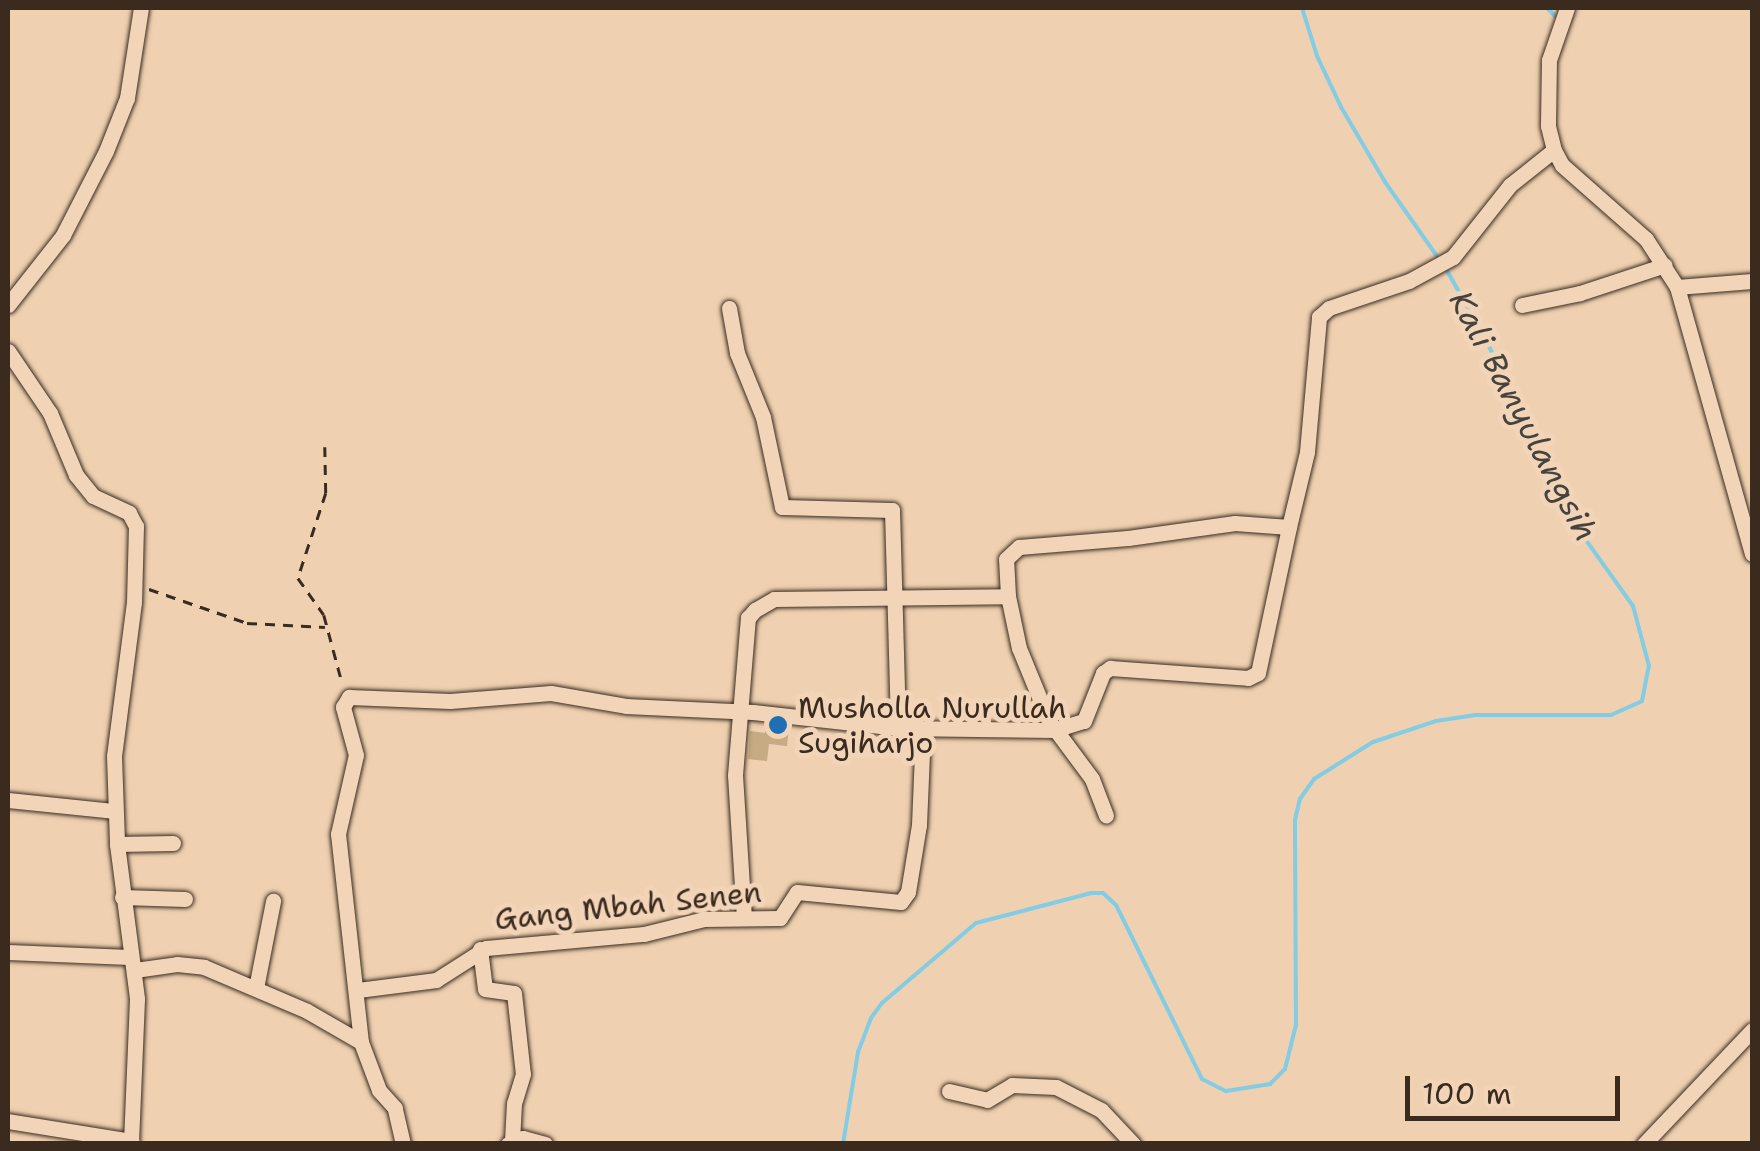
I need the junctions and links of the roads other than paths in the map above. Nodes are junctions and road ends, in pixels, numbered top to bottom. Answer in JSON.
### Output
{"nodes":[{"id":1,"x":142,"y":8,"type":"edge"},
{"id":2,"x":1567,"y":8,"type":"edge"},
{"id":3,"x":1554,"y":150,"type":"junction"},
{"id":4,"x":1667,"y":268,"type":"junction"},
{"id":5,"x":1752,"y":281,"type":"edge"},
{"id":6,"x":1677,"y":286,"type":"junction"},
{"id":7,"x":8,"y":305,"type":"edge"},
{"id":8,"x":1522,"y":305,"type":"dead end"},
{"id":9,"x":728,"y":308,"type":"dead end"},
{"id":10,"x":8,"y":350,"type":"edge"},
{"id":11,"x":1289,"y":527,"type":"junction"},
{"id":12,"x":1752,"y":554,"type":"edge"},
{"id":13,"x":1008,"y":596,"type":"junction"},
{"id":14,"x":897,"y":600,"type":"junction"},
{"id":15,"x":738,"y":711,"type":"junction"},
{"id":16,"x":898,"y":728,"type":"junction"},
{"id":17,"x":924,"y":729,"type":"junction"},
{"id":18,"x":1054,"y":730,"type":"junction"},
{"id":19,"x":8,"y":800,"type":"edge"},
{"id":20,"x":115,"y":811,"type":"junction"},
{"id":21,"x":1106,"y":815,"type":"dead end"},
{"id":22,"x":173,"y":843,"type":"dead end"},
{"id":23,"x":117,"y":844,"type":"junction"},
{"id":24,"x":122,"y":897,"type":"junction"},
{"id":25,"x":185,"y":898,"type":"dead end"},
{"id":26,"x":273,"y":901,"type":"dead end"},
{"id":27,"x":744,"y":918,"type":"junction"},
{"id":28,"x":480,"y":949,"type":"junction"},
{"id":29,"x":8,"y":952,"type":"edge"},
{"id":30,"x":132,"y":964,"type":"junction"},
{"id":31,"x":256,"y":988,"type":"junction"},
{"id":32,"x":358,"y":990,"type":"junction"},
{"id":33,"x":1752,"y":1030,"type":"edge"},
{"id":34,"x":362,"y":1042,"type":"junction"},
{"id":35,"x":949,"y":1090,"type":"dead end"},
{"id":36,"x":8,"y":1121,"type":"edge"},
{"id":37,"x":131,"y":1142,"type":"edge"},
{"id":38,"x":510,"y":1142,"type":"edge"},
{"id":39,"x":404,"y":1144,"type":"edge"},
{"id":40,"x":544,"y":1144,"type":"edge"},
{"id":41,"x":1133,"y":1144,"type":"edge"},
{"id":42,"x":1644,"y":1144,"type":"edge"}],
"edges":[{"from":1,"to":7,"type":"street"},
{"from":2,"to":3,"type":"street"},
{"from":3,"to":4,"type":"street"},
{"from":3,"to":11,"type":"street"},
{"from":4,"to":6,"type":"street"},
{"from":4,"to":8,"type":"street"},
{"from":5,"to":6,"type":"street"},
{"from":6,"to":12,"type":"street"},
{"from":9,"to":14,"type":"street"},
{"from":10,"to":20,"type":"street"},
{"from":11,"to":13,"type":"street"},
{"from":11,"to":18,"type":"street"},
{"from":13,"to":14,"type":"street"},
{"from":13,"to":18,"type":"street"},
{"from":14,"to":15,"type":"street"},
{"from":14,"to":16,"type":"street"},
{"from":15,"to":16,"type":"street"},
{"from":15,"to":27,"type":"street"},
{"from":15,"to":32,"type":"street"},
{"from":16,"to":17,"type":"street"},
{"from":17,"to":18,"type":"street"},
{"from":17,"to":27,"type":"street","name":"Gang Mbah Senen"},
{"from":18,"to":21,"type":"street"},
{"from":19,"to":20,"type":"street"},
{"from":20,"to":23,"type":"street"},
{"from":22,"to":23,"type":"street"},
{"from":23,"to":24,"type":"street"},
{"from":24,"to":25,"type":"street"},
{"from":24,"to":30,"type":"street"},
{"from":26,"to":31,"type":"street"},
{"from":27,"to":28,"type":"street","name":"Gang Mbah Senen"},
{"from":28,"to":32,"type":"street","name":"Gang Mbah Senen"},
{"from":28,"to":38,"type":"street"},
{"from":29,"to":30,"type":"street"},
{"from":30,"to":31,"type":"street"},
{"from":30,"to":37,"type":"street"},
{"from":31,"to":34,"type":"street"},
{"from":32,"to":34,"type":"street"},
{"from":33,"to":42,"type":"street"},
{"from":34,"to":39,"type":"street"},
{"from":35,"to":41,"type":"street"},
{"from":36,"to":37,"type":"street"},
{"from":38,"to":40,"type":"street"}]}
